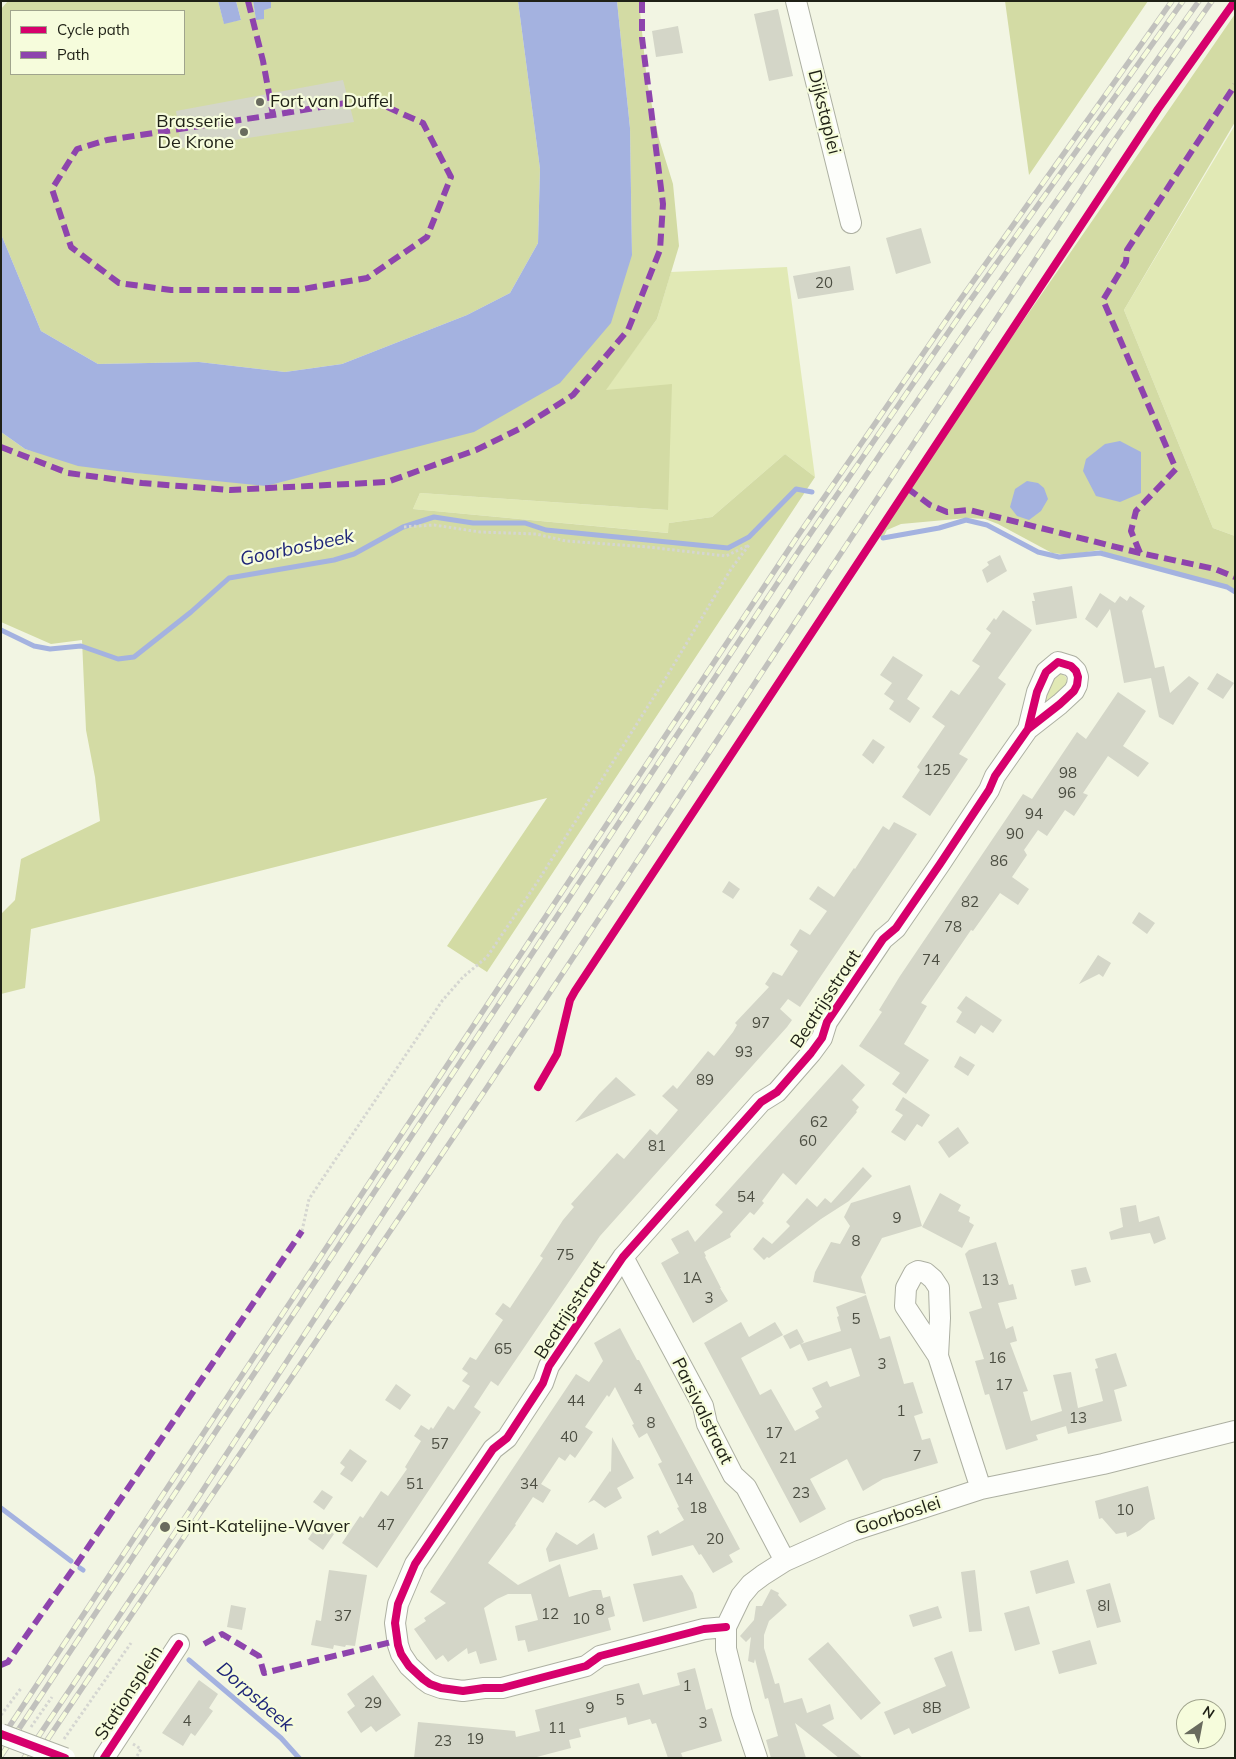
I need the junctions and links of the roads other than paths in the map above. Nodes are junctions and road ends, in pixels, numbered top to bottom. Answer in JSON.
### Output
{"nodes":[{"id":1,"x":796,"y":1,"type":"edge"},
{"id":2,"x":851,"y":223,"type":"dead end"},
{"id":3,"x":1028,"y":729,"type":"dead end"},
{"id":4,"x":623,"y":1258,"type":"junction"},
{"id":5,"x":938,"y":1356,"type":"dead end"},
{"id":6,"x":1235,"y":1431,"type":"edge"},
{"id":7,"x":981,"y":1489,"type":"junction"},
{"id":8,"x":785,"y":1561,"type":"junction"},
{"id":9,"x":726,"y":1628,"type":"junction"},
{"id":10,"x":179,"y":1644,"type":"dead end"},
{"id":11,"x":1,"y":1734,"type":"edge"},
{"id":12,"x":63,"y":1750,"type":"edge"},
{"id":13,"x":104,"y":1758,"type":"edge"},
{"id":14,"x":757,"y":1758,"type":"edge"}],
"edges":[{"from":1,"to":2,"type":"street","name":"Dijkstaplei"},
{"from":3,"to":4,"type":"street","name":"Beatrijsstraat"},
{"from":4,"to":8,"type":"street","name":"Parsivalstraat"},
{"from":4,"to":9,"type":"street","name":"Beatrijsstraat"},
{"from":5,"to":7,"type":"street"},
{"from":6,"to":7,"type":"street","name":"Goorboslei"},
{"from":7,"to":8,"type":"street","name":"Goorboslei"},
{"from":8,"to":9,"type":"street","name":"Goorboslei"},
{"from":9,"to":14,"type":"street","name":"Goorboslei"},
{"from":10,"to":13,"type":"street","name":"Stationsplein"},
{"from":11,"to":12,"type":"street","bridge":true}]}
